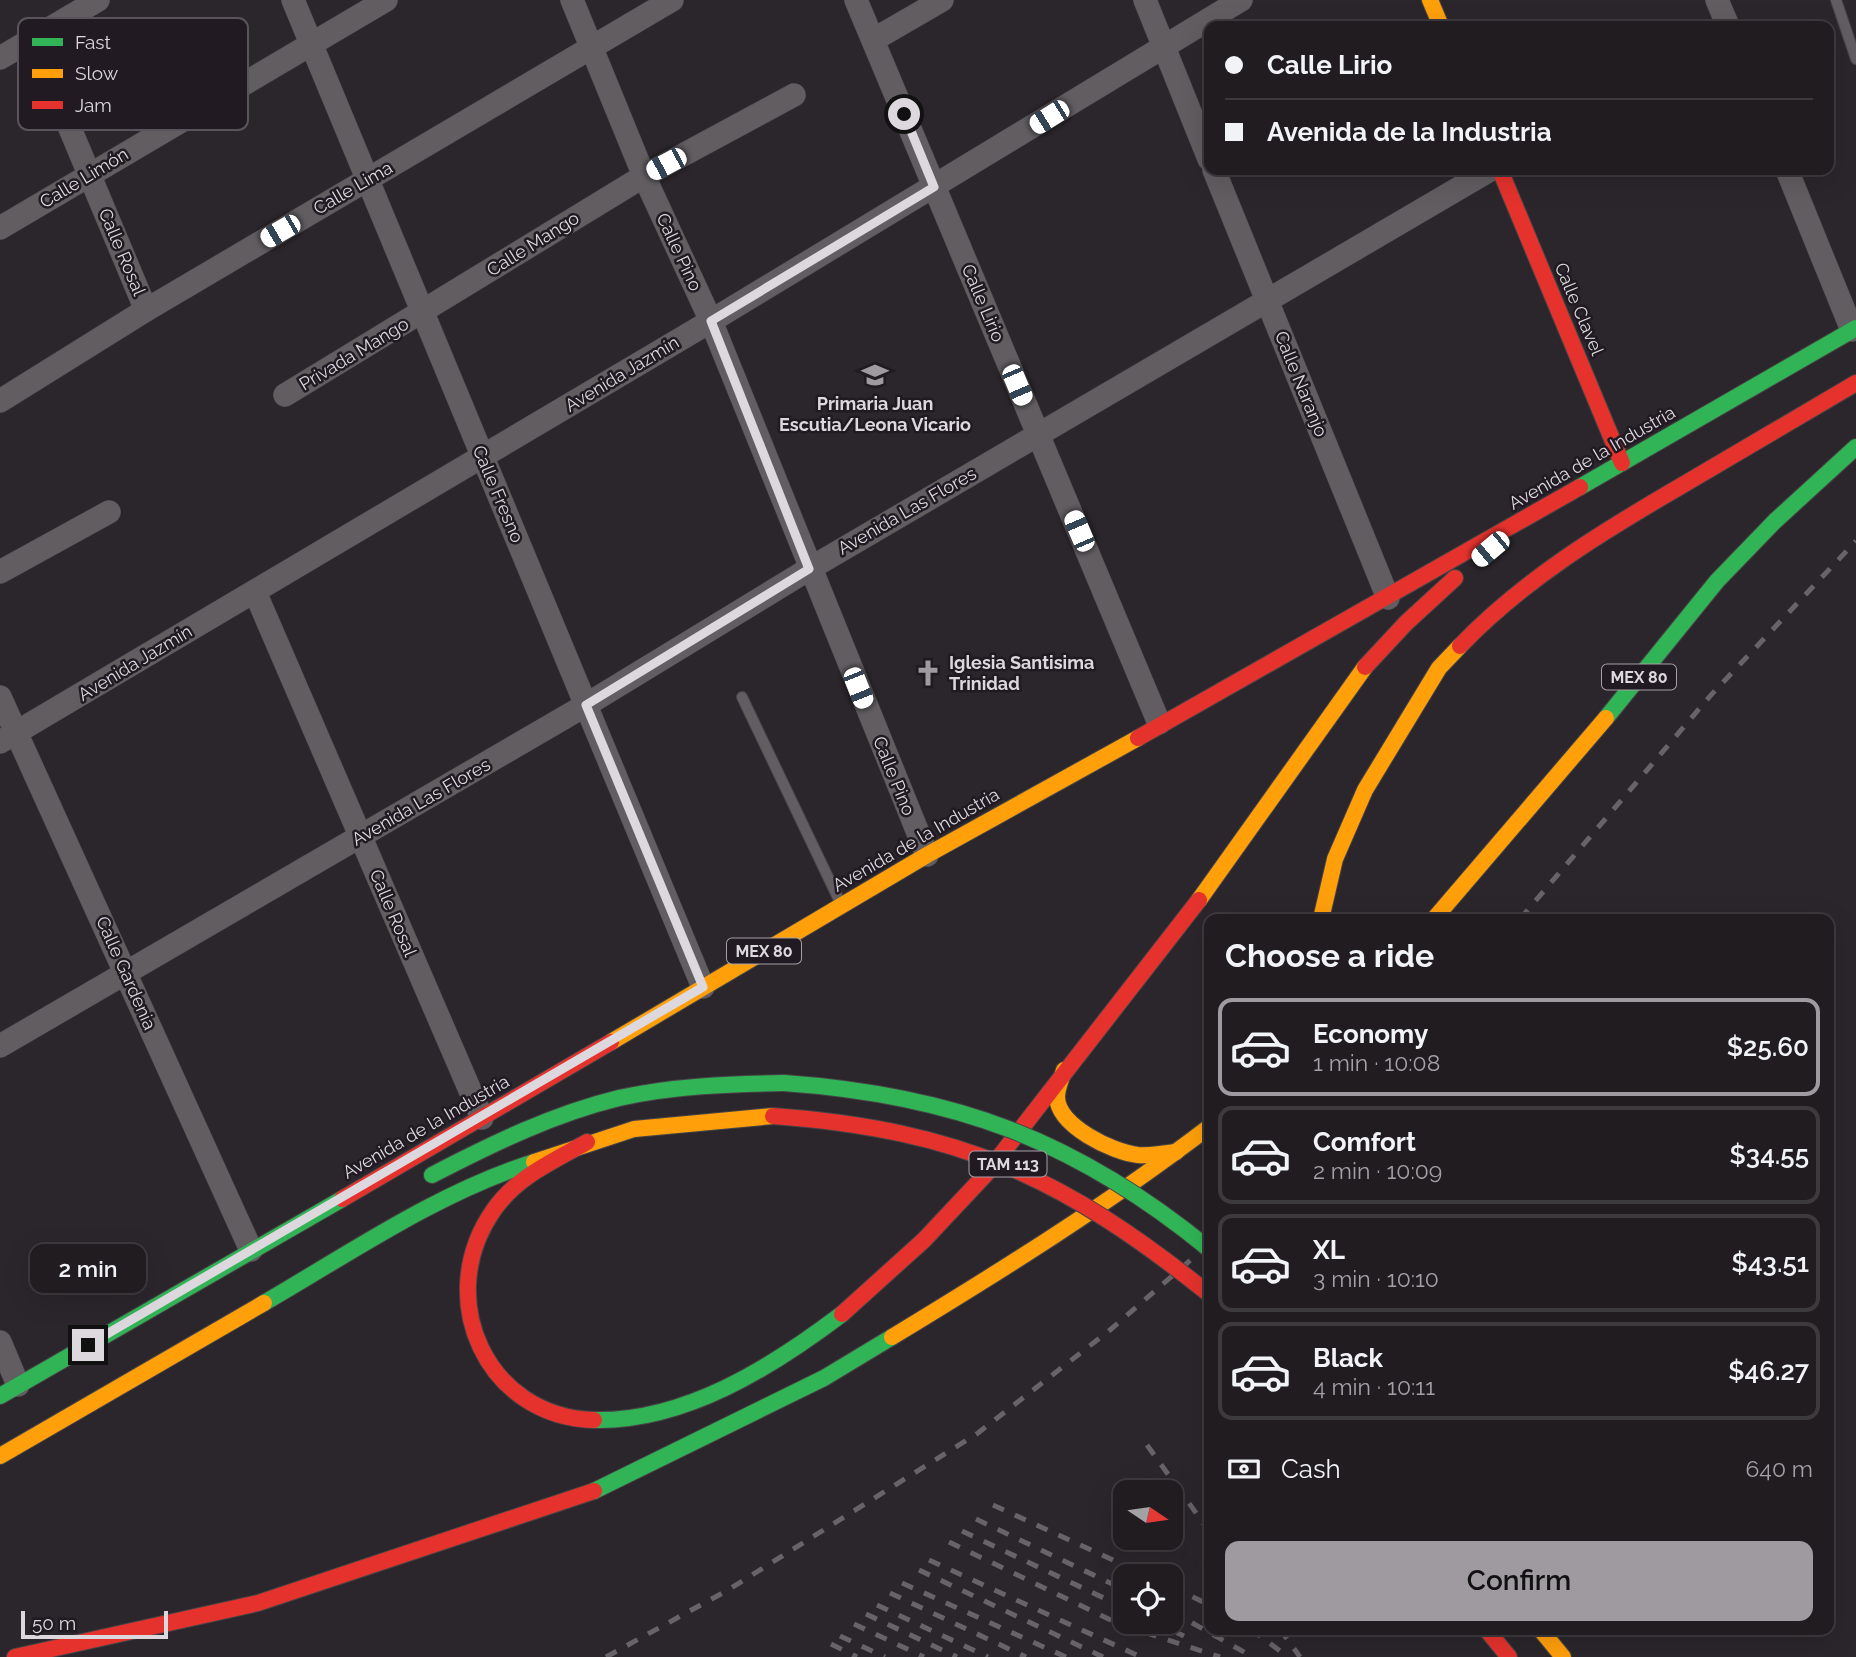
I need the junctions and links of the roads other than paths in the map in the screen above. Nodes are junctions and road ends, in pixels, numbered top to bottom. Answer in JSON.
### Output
{"nodes":[{"id":1,"x":98,"y":0,"type":"edge"},
{"id":2,"x":293,"y":0,"type":"edge"},
{"id":3,"x":386,"y":0,"type":"edge"},
{"id":4,"x":572,"y":0,"type":"edge"},
{"id":5,"x":671,"y":0,"type":"edge"},
{"id":6,"x":856,"y":0,"type":"edge"},
{"id":7,"x":942,"y":0,"type":"edge"},
{"id":8,"x":1145,"y":0,"type":"edge"},
{"id":9,"x":1241,"y":0,"type":"edge"},
{"id":10,"x":1430,"y":0,"type":"edge"},
{"id":11,"x":1717,"y":0,"type":"edge"},
{"id":12,"x":1836,"y":0,"type":"edge"},
{"id":13,"x":69,"y":18,"type":"edge"},
{"id":14,"x":1205,"y":21,"type":"edge"},
{"id":15,"x":1439,"y":21,"type":"edge"},
{"id":16,"x":1726,"y":21,"type":"edge"},
{"id":17,"x":1204,"y":22,"type":"edge"},
{"id":18,"x":873,"y":40,"type":"junction"},
{"id":19,"x":312,"y":45,"type":"junction"},
{"id":20,"x":1163,"y":46,"type":"junction"},
{"id":21,"x":18,"y":48,"type":"edge"},
{"id":22,"x":592,"y":49,"type":"junction"},
{"id":23,"x":0,"y":58,"type":"edge"},
{"id":24,"x":1856,"y":59,"type":"edge"},
{"id":25,"x":248,"y":82,"type":"edge"},
{"id":26,"x":794,"y":95,"type":"dead end"},
{"id":27,"x":71,"y":130,"type":"edge"},
{"id":28,"x":165,"y":130,"type":"edge"},
{"id":29,"x":1204,"y":147,"type":"edge"},
{"id":30,"x":89,"y":174,"type":"junction"},
{"id":31,"x":1215,"y":175,"type":"edge"},
{"id":32,"x":1482,"y":175,"type":"edge"},
{"id":33,"x":1502,"y":175,"type":"edge"},
{"id":34,"x":1789,"y":175,"type":"edge"},
{"id":35,"x":644,"y":176,"type":"junction"},
{"id":36,"x":369,"y":179,"type":"junction"},
{"id":37,"x":934,"y":187,"type":"junction"},
{"id":38,"x":0,"y":228,"type":"edge"},
{"id":39,"x":1267,"y":302,"type":"junction"},
{"id":40,"x":146,"y":310,"type":"junction"},
{"id":41,"x":423,"y":312,"type":"junction"},
{"id":42,"x":711,"y":321,"type":"junction"},
{"id":43,"x":1854,"y":329,"type":"edge"},
{"id":44,"x":1856,"y":383,"type":"edge"},
{"id":45,"x":285,"y":395,"type":"dead end"},
{"id":46,"x":0,"y":401,"type":"edge"},
{"id":47,"x":1038,"y":435,"type":"junction"},
{"id":48,"x":1856,"y":447,"type":"edge"},
{"id":49,"x":482,"y":456,"type":"junction"},
{"id":50,"x":1622,"y":463,"type":"junction"},
{"id":51,"x":108,"y":512,"type":"dead end"},
{"id":52,"x":1532,"y":514,"type":"junction"},
{"id":53,"x":809,"y":569,"type":"junction"},
{"id":54,"x":0,"y":572,"type":"edge"},
{"id":55,"x":255,"y":592,"type":"junction"},
{"id":56,"x":1388,"y":598,"type":"junction"},
{"id":57,"x":0,"y":697,"type":"edge"},
{"id":58,"x":742,"y":697,"type":"dead end"},
{"id":59,"x":586,"y":705,"type":"junction"},
{"id":60,"x":1159,"y":723,"type":"junction"},
{"id":61,"x":8,"y":738,"type":"edge"},
{"id":62,"x":360,"y":837,"type":"junction"},
{"id":63,"x":927,"y":855,"type":"junction"},
{"id":64,"x":841,"y":905,"type":"junction"},
{"id":65,"x":1322,"y":914,"type":"edge"},
{"id":66,"x":1438,"y":914,"type":"edge"},
{"id":67,"x":126,"y":973,"type":"junction"},
{"id":68,"x":703,"y":987,"type":"junction"},
{"id":69,"x":0,"y":1046,"type":"edge"},
{"id":70,"x":1064,"y":1070,"type":"junction"},
{"id":71,"x":482,"y":1118,"type":"junction"},
{"id":72,"x":1204,"y":1131,"type":"edge"},
{"id":73,"x":587,"y":1142,"type":"junction"},
{"id":74,"x":1176,"y":1152,"type":"junction"},
{"id":75,"x":419,"y":1182,"type":"dead end"},
{"id":76,"x":300,"y":1241,"type":"dead end"},
{"id":77,"x":1204,"y":1245,"type":"edge"},
{"id":78,"x":251,"y":1250,"type":"junction"},
{"id":79,"x":1204,"y":1290,"type":"edge"},
{"id":80,"x":0,"y":1342,"type":"edge"},
{"id":81,"x":9,"y":1391,"type":"edge"},
{"id":82,"x":0,"y":1456,"type":"edge"},
{"id":83,"x":1491,"y":1635,"type":"edge"},
{"id":84,"x":1545,"y":1635,"type":"edge"},
{"id":85,"x":15,"y":1657,"type":"edge"},
{"id":86,"x":1509,"y":1657,"type":"edge"},
{"id":87,"x":1563,"y":1657,"type":"edge"}],
"edges":[{"from":1,"to":13,"type":"street"},
{"from":2,"to":19,"type":"street","name":"Calle Fresno"},
{"from":3,"to":19,"type":"street","name":"Calle Limón"},
{"from":4,"to":22,"type":"street","name":"Calle Pino"},
{"from":5,"to":22,"type":"street","name":"Calle Lima"},
{"from":6,"to":18,"type":"street","name":"Calle Lirio"},
{"from":7,"to":18,"type":"street"},
{"from":8,"to":20,"type":"street"},
{"from":9,"to":14,"type":"street","name":"Avenida Jazmín"},
{"from":10,"to":15,"type":"main road"},
{"from":11,"to":16,"type":"street"},
{"from":12,"to":24,"type":"lane"},
{"from":17,"to":20,"type":"street","name":"Avenida Jazmín"},
{"from":18,"to":37,"type":"street","name":"Calle Lirio"},
{"from":19,"to":25,"type":"street","name":"Calle Limón"},
{"from":19,"to":36,"type":"street","name":"Calle Fresno"},
{"from":20,"to":29,"type":"street"},
{"from":20,"to":37,"type":"street","name":"Avenida Jazmín"},
{"from":21,"to":23,"type":"street"},
{"from":22,"to":35,"type":"street","name":"Calle Pino"},
{"from":22,"to":36,"type":"street","name":"Calle Lima"},
{"from":26,"to":35,"type":"street"},
{"from":27,"to":30,"type":"street","name":"Calle Rosal"},
{"from":28,"to":30,"type":"street","name":"Calle Limón"},
{"from":30,"to":38,"type":"street","name":"Calle Limón"},
{"from":30,"to":40,"type":"street","name":"Calle Rosal"},
{"from":31,"to":39,"type":"street","name":"Calle Naranjo"},
{"from":32,"to":39,"type":"street","name":"Avenida Las Flores"},
{"from":33,"to":50,"type":"main road","name":"Calle Clavel"},
{"from":34,"to":43,"type":"street"},
{"from":35,"to":41,"type":"street","name":"Calle Mango"},
{"from":35,"to":42,"type":"street","name":"Calle Pino"},
{"from":36,"to":40,"type":"street","name":"Calle Lima"},
{"from":36,"to":41,"type":"street","name":"Calle Fresno"},
{"from":37,"to":42,"type":"street","name":"Avenida Jazmín"},
{"from":37,"to":47,"type":"street","name":"Calle Lirio"},
{"from":39,"to":47,"type":"street","name":"Avenida Las Flores"},
{"from":39,"to":56,"type":"street","name":"Calle Naranjo"},
{"from":40,"to":46,"type":"street","name":"Calle Lima"},
{"from":41,"to":45,"type":"street","name":"Privada Mango"},
{"from":41,"to":49,"type":"street","name":"Calle Fresno"},
{"from":42,"to":49,"type":"street","name":"Avenida Jazmín"},
{"from":42,"to":53,"type":"street","name":"Calle Pino"},
{"from":43,"to":50,"type":"main road","name":"Avenida de la Industria","number":"MEX 80"},
{"from":44,"to":65,"type":"main road"},
{"from":47,"to":53,"type":"street","name":"Avenida Las Flores"},
{"from":47,"to":60,"type":"street","name":"Calle Lirio"},
{"from":48,"to":66,"type":"main road","number":"MEX 80"},
{"from":49,"to":55,"type":"street","name":"Avenida Jazmín"},
{"from":49,"to":59,"type":"street","name":"Calle Fresno"},
{"from":50,"to":52,"type":"main road","name":"Avenida de la Industria","number":"MEX 80"},
{"from":51,"to":54,"type":"street"},
{"from":52,"to":56,"type":"main road","name":"Avenida de la Industria","number":"MEX 80"},
{"from":52,"to":70,"type":"main road"},
{"from":53,"to":59,"type":"street","name":"Avenida Las Flores"},
{"from":53,"to":63,"type":"street","name":"Calle Pino"},
{"from":55,"to":61,"type":"street","name":"Avenida Jazmín"},
{"from":55,"to":62,"type":"street","name":"Calle Rosal"},
{"from":56,"to":60,"type":"main road","name":"Avenida de la Industria","number":"MEX 80"},
{"from":57,"to":61,"type":"street","name":"Calle Gardenia"},
{"from":58,"to":64,"type":"lane"},
{"from":59,"to":62,"type":"street","name":"Avenida Las Flores"},
{"from":59,"to":68,"type":"street","name":"Calle Fresno"},
{"from":60,"to":63,"type":"main road","name":"Avenida de la Industria","number":"MEX 80"},
{"from":61,"to":67,"type":"street","name":"Calle Gardenia"},
{"from":62,"to":67,"type":"street","name":"Avenida Las Flores"},
{"from":62,"to":71,"type":"street","name":"Calle Rosal"},
{"from":63,"to":64,"type":"main road","name":"Avenida de la Industria","number":"MEX 80"},
{"from":64,"to":68,"type":"main road","name":"Avenida de la Industria","number":"MEX 80"},
{"from":67,"to":69,"type":"street","name":"Avenida Las Flores"},
{"from":67,"to":78,"type":"street","name":"Calle Gardenia"},
{"from":68,"to":71,"type":"main road","name":"Avenida de la Industria","number":"MEX 80"},
{"from":70,"to":73,"type":"main road"},
{"from":70,"to":74,"type":"main road"},
{"from":71,"to":78,"type":"main road","name":"Avenida de la Industria","number":"MEX 80"},
{"from":72,"to":74,"type":"main road"},
{"from":73,"to":79,"type":"main road","number":"TAM 113","bridge":true},
{"from":73,"to":82,"type":"main road"},
{"from":74,"to":85,"type":"main road"},
{"from":75,"to":77,"type":"main road","bridge":true},
{"from":76,"to":78,"type":"main road"},
{"from":78,"to":81,"type":"main road","name":"Avenida de la Industria","number":"MEX 80"},
{"from":80,"to":81,"type":"street"},
{"from":83,"to":86,"type":"main road"},
{"from":84,"to":87,"type":"main road"}]}
